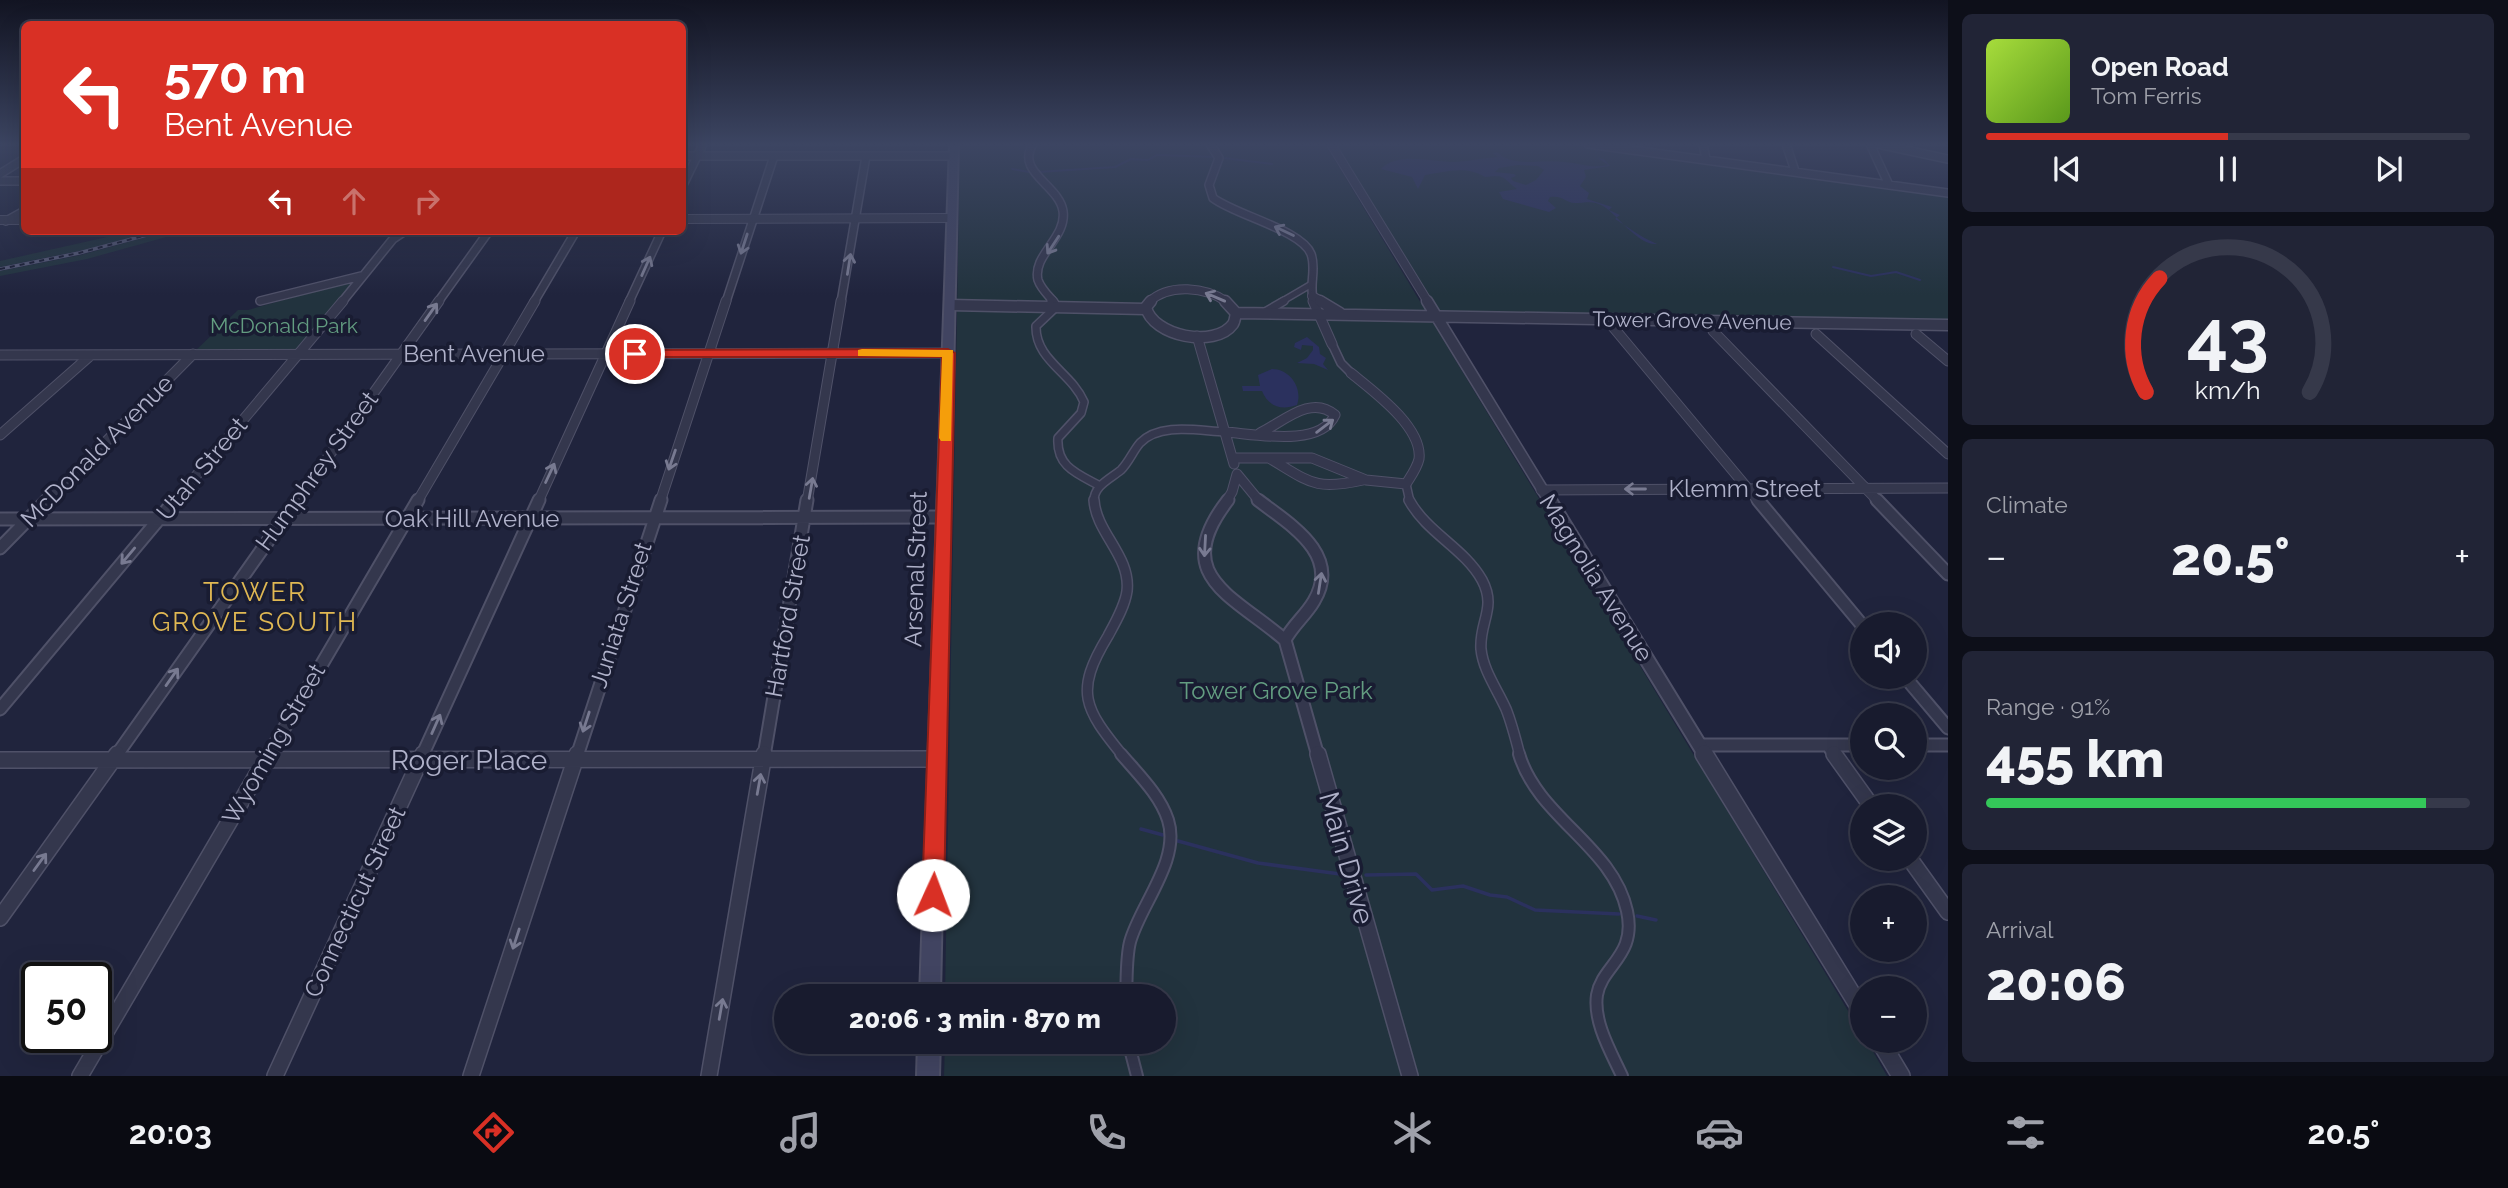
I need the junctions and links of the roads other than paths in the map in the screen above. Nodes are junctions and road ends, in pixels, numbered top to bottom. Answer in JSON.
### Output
{"nodes":[{"id":1,"x":761,"y":194,"type":"edge"},
{"id":2,"x":860,"y":194,"type":"edge"},
{"id":3,"x":953,"y":194,"type":"edge"},
{"id":4,"x":1055,"y":194,"type":"edge"},
{"id":5,"x":1211,"y":194,"type":"edge"},
{"id":6,"x":1361,"y":194,"type":"edge"},
{"id":7,"x":21,"y":212,"type":"edge"},
{"id":8,"x":753,"y":218,"type":"junction"},
{"id":9,"x":856,"y":218,"type":"junction"},
{"id":10,"x":952,"y":218,"type":"junction"},
{"id":11,"x":686,"y":219,"type":"edge"},
{"id":12,"x":21,"y":220,"type":"edge"},
{"id":13,"x":3,"y":221,"type":"edge"},
{"id":14,"x":391,"y":235,"type":"edge"},
{"id":15,"x":486,"y":235,"type":"edge"},
{"id":16,"x":574,"y":235,"type":"edge"},
{"id":17,"x":660,"y":235,"type":"edge"},
{"id":18,"x":361,"y":276,"type":"junction"},
{"id":19,"x":1310,"y":285,"type":"junction"},
{"id":20,"x":951,"y":291,"type":"junction"},
{"id":21,"x":1312,"y":296,"type":"junction"},
{"id":22,"x":1425,"y":300,"type":"junction"},
{"id":23,"x":260,"y":301,"type":"dead end"},
{"id":24,"x":950,"y":305,"type":"junction"},
{"id":25,"x":984,"y":305,"type":"junction"},
{"id":26,"x":1056,"y":307,"type":"junction"},
{"id":27,"x":1145,"y":309,"type":"junction"},
{"id":28,"x":1236,"y":313,"type":"junction"},
{"id":29,"x":1263,"y":313,"type":"junction"},
{"id":30,"x":1320,"y":315,"type":"junction"},
{"id":31,"x":1347,"y":315,"type":"junction"},
{"id":32,"x":1395,"y":316,"type":"junction"},
{"id":33,"x":1435,"y":317,"type":"junction"},
{"id":34,"x":1948,"y":325,"type":"edge"},
{"id":35,"x":949,"y":327,"type":"junction"},
{"id":36,"x":1613,"y":327,"type":"dead end"},
{"id":37,"x":1713,"y":331,"type":"dead end"},
{"id":38,"x":1446,"y":334,"type":"junction"},
{"id":39,"x":1816,"y":334,"type":"dead end"},
{"id":40,"x":1916,"y":334,"type":"dead end"},
{"id":41,"x":1198,"y":336,"type":"junction"},
{"id":42,"x":1332,"y":344,"type":"joint"},
{"id":43,"x":708,"y":353,"type":"junction"},
{"id":44,"x":834,"y":353,"type":"junction"},
{"id":45,"x":948,"y":353,"type":"junction"},
{"id":46,"x":193,"y":354,"type":"junction"},
{"id":47,"x":299,"y":354,"type":"junction"},
{"id":48,"x":401,"y":354,"type":"junction"},
{"id":49,"x":503,"y":354,"type":"junction"},
{"id":50,"x":606,"y":354,"type":"junction"},
{"id":51,"x":0,"y":355,"type":"edge"},
{"id":52,"x":91,"y":355,"type":"junction"},
{"id":53,"x":1948,"y":361,"type":"edge"},
{"id":54,"x":1351,"y":373,"type":"joint"},
{"id":55,"x":1225,"y":432,"type":"junction"},
{"id":56,"x":1260,"y":433,"type":"junction"},
{"id":57,"x":0,"y":435,"type":"edge"},
{"id":58,"x":1948,"y":454,"type":"edge"},
{"id":59,"x":1233,"y":458,"type":"junction"},
{"id":60,"x":1269,"y":458,"type":"junction"},
{"id":61,"x":1338,"y":467,"type":"junction"},
{"id":62,"x":1237,"y":474,"type":"junction"},
{"id":63,"x":1366,"y":480,"type":"junction"},
{"id":64,"x":1406,"y":484,"type":"junction"},
{"id":65,"x":1100,"y":486,"type":"junction"},
{"id":66,"x":1335,"y":486,"type":"junction"},
{"id":67,"x":1948,"y":488,"type":"edge"},
{"id":68,"x":1748,"y":489,"type":"junction"},
{"id":69,"x":1866,"y":489,"type":"junction"},
{"id":70,"x":1541,"y":490,"type":"junction"},
{"id":71,"x":1259,"y":501,"type":"junction"},
{"id":72,"x":1228,"y":502,"type":"junction"},
{"id":73,"x":944,"y":517,"type":"junction"},
{"id":74,"x":160,"y":518,"type":"junction"},
{"id":75,"x":529,"y":518,"type":"junction"},
{"id":76,"x":0,"y":519,"type":"edge"},
{"id":77,"x":30,"y":519,"type":"junction"},
{"id":78,"x":283,"y":519,"type":"junction"},
{"id":79,"x":405,"y":519,"type":"junction"},
{"id":80,"x":653,"y":519,"type":"junction"},
{"id":81,"x":805,"y":519,"type":"junction"},
{"id":82,"x":0,"y":548,"type":"edge"},
{"id":83,"x":1948,"y":574,"type":"edge"},
{"id":84,"x":1851,"y":612,"type":"edge"},
{"id":85,"x":1285,"y":640,"type":"junction"},
{"id":86,"x":1915,"y":689,"type":"edge"},
{"id":87,"x":0,"y":709,"type":"edge"},
{"id":88,"x":1948,"y":729,"type":"edge"},
{"id":89,"x":1699,"y":745,"type":"junction"},
{"id":90,"x":1828,"y":745,"type":"junction"},
{"id":91,"x":1850,"y":745,"type":"edge"},
{"id":92,"x":1927,"y":745,"type":"edge"},
{"id":93,"x":1948,"y":745,"type":"edge"},
{"id":94,"x":764,"y":759,"type":"junction"},
{"id":95,"x":937,"y":759,"type":"junction"},
{"id":96,"x":0,"y":760,"type":"edge"},
{"id":97,"x":113,"y":760,"type":"junction"},
{"id":98,"x":265,"y":760,"type":"junction"},
{"id":99,"x":420,"y":760,"type":"junction"},
{"id":100,"x":574,"y":760,"type":"junction"},
{"id":101,"x":1863,"y":794,"type":"edge"},
{"id":102,"x":1919,"y":871,"type":"edge"},
{"id":103,"x":1948,"y":912,"type":"edge"},
{"id":104,"x":0,"y":918,"type":"edge"},
{"id":105,"x":930,"y":984,"type":"edge"},
{"id":106,"x":1127,"y":984,"type":"edge"},
{"id":107,"x":1850,"y":992,"type":"edge"},
{"id":108,"x":1888,"y":1053,"type":"edge"},
{"id":109,"x":929,"y":1054,"type":"edge"},
{"id":110,"x":1131,"y":1054,"type":"edge"},
{"id":111,"x":80,"y":1076,"type":"edge"},
{"id":112,"x":275,"y":1076,"type":"edge"},
{"id":113,"x":471,"y":1076,"type":"edge"},
{"id":114,"x":709,"y":1076,"type":"edge"},
{"id":115,"x":928,"y":1076,"type":"edge"},
{"id":116,"x":1137,"y":1076,"type":"edge"},
{"id":117,"x":1410,"y":1076,"type":"edge"},
{"id":118,"x":1622,"y":1076,"type":"edge"},
{"id":119,"x":1902,"y":1076,"type":"edge"}],
"edges":[{"from":1,"to":8,"type":"street","name":"Juniata Street"},
{"from":2,"to":9,"type":"street","name":"Hartford Street"},
{"from":3,"to":10,"type":"main road","name":"Arsenal Street"},
{"from":4,"to":26,"type":"street","one_way":true},
{"from":19,"to":5,"type":"street","one_way":true},
{"from":6,"to":22,"type":"street","name":"Magnolia Avenue"},
{"from":7,"to":13,"type":"street"},
{"from":8,"to":9,"type":"street"},
{"from":8,"to":11,"type":"street"},
{"from":8,"to":43,"type":"street","name":"Juniata Street","one_way":true},
{"from":9,"to":10,"type":"street"},
{"from":44,"to":9,"type":"street","name":"Hartford Street","one_way":true},
{"from":10,"to":20,"type":"main road","name":"Arsenal Street"},
{"from":12,"to":13,"type":"street"},
{"from":14,"to":18,"type":"street","name":"Utah Street"},
{"from":48,"to":15,"type":"street","name":"Humphrey Street","one_way":true},
{"from":16,"to":49,"type":"street","name":"Wyoming Street"},
{"from":50,"to":17,"type":"street","name":"Connecticut Street","one_way":true},
{"from":18,"to":23,"type":"street"},
{"from":18,"to":47,"type":"street","name":"Utah Street"},
{"from":19,"to":21,"type":"street"},
{"from":19,"to":29,"type":"street"},
{"from":20,"to":24,"type":"main road","name":"Arsenal Street"},
{"from":20,"to":25,"type":"street"},
{"from":21,"to":30,"type":"street"},
{"from":21,"to":31,"type":"street"},
{"from":22,"to":32,"type":"street"},
{"from":22,"to":33,"type":"street","name":"Magnolia Avenue"},
{"from":24,"to":25,"type":"street"},
{"from":24,"to":35,"type":"main road","name":"Arsenal Street"},
{"from":25,"to":26,"type":"street"},
{"from":25,"to":35,"type":"street"},
{"from":26,"to":27,"type":"street"},
{"from":26,"to":65,"type":"street"},
{"from":28,"to":27,"type":"street","one_way":true},
{"from":27,"to":41,"type":"street"},
{"from":28,"to":29,"type":"street"},
{"from":28,"to":41,"type":"street"},
{"from":29,"to":30,"type":"street"},
{"from":30,"to":31,"type":"street"},
{"from":30,"to":42,"type":"street"},
{"from":31,"to":32,"type":"street"},
{"from":32,"to":33,"type":"street"},
{"from":32,"to":38,"type":"street"},
{"from":33,"to":34,"type":"street","name":"Tower Grove Avenue"},
{"from":33,"to":38,"type":"street","name":"Magnolia Avenue"},
{"from":35,"to":45,"type":"main road","name":"Arsenal Street"},
{"from":36,"to":68,"type":"street"},
{"from":37,"to":69,"type":"street"},
{"from":38,"to":70,"type":"street","name":"Magnolia Avenue"},
{"from":39,"to":58,"type":"street"},
{"from":40,"to":53,"type":"street"},
{"from":41,"to":55,"type":"street"},
{"from":42,"to":54,"type":"street"},
{"from":43,"to":44,"type":"street","name":"Bent Avenue"},
{"from":43,"to":50,"type":"street","name":"Bent Avenue"},
{"from":43,"to":80,"type":"street","name":"Juniata Street","one_way":true},
{"from":44,"to":45,"type":"street","name":"Bent Avenue"},
{"from":81,"to":44,"type":"street","name":"Hartford Street","one_way":true},
{"from":45,"to":73,"type":"main road","name":"Arsenal Street"},
{"from":46,"to":47,"type":"street","name":"Bent Avenue"},
{"from":46,"to":52,"type":"street","name":"Bent Avenue"},
{"from":46,"to":77,"type":"street","name":"McDonald Avenue"},
{"from":47,"to":48,"type":"street","name":"Bent Avenue"},
{"from":47,"to":74,"type":"street","name":"Utah Street"},
{"from":48,"to":49,"type":"street","name":"Bent Avenue"},
{"from":48,"to":78,"type":"street","name":"Humphrey Street"},
{"from":49,"to":50,"type":"street","name":"Bent Avenue"},
{"from":49,"to":79,"type":"street","name":"Wyoming Street"},
{"from":75,"to":50,"type":"street","name":"Connecticut Street","one_way":true},
{"from":51,"to":52,"type":"street","name":"Bent Avenue"},
{"from":52,"to":57,"type":"street"},
{"from":54,"to":64,"type":"street"},
{"from":55,"to":56,"type":"street"},
{"from":55,"to":59,"type":"street"},
{"from":55,"to":65,"type":"street"},
{"from":56,"to":56,"type":"street","one_way":true},
{"from":59,"to":60,"type":"street"},
{"from":59,"to":62,"type":"street"},
{"from":60,"to":61,"type":"street"},
{"from":60,"to":66,"type":"street"},
{"from":61,"to":63,"type":"street"},
{"from":61,"to":66,"type":"street"},
{"from":62,"to":71,"type":"street"},
{"from":62,"to":72,"type":"street"},
{"from":63,"to":64,"type":"street"},
{"from":63,"to":66,"type":"street"},
{"from":64,"to":118,"type":"street"},
{"from":65,"to":106,"type":"street"},
{"from":67,"to":69,"type":"street","name":"Klemm Street"},
{"from":68,"to":69,"type":"street","name":"Klemm Street"},
{"from":68,"to":70,"type":"street","name":"Klemm Street","one_way":true},
{"from":68,"to":84,"type":"street"},
{"from":69,"to":83,"type":"street"},
{"from":70,"to":89,"type":"street","name":"Magnolia Avenue"},
{"from":71,"to":72,"type":"street"},
{"from":85,"to":71,"type":"street","one_way":true},
{"from":72,"to":85,"type":"street","one_way":true},
{"from":73,"to":81,"type":"street","name":"Oak Hill Avenue"},
{"from":73,"to":95,"type":"main road","name":"Arsenal Street"},
{"from":74,"to":77,"type":"street","name":"Oak Hill Avenue"},
{"from":74,"to":78,"type":"street","name":"Oak Hill Avenue"},
{"from":74,"to":87,"type":"street","name":"Utah Street","one_way":true},
{"from":75,"to":79,"type":"street","name":"Oak Hill Avenue"},
{"from":75,"to":80,"type":"street","name":"Oak Hill Avenue"},
{"from":99,"to":75,"type":"street","name":"Connecticut Street","one_way":true},
{"from":76,"to":77,"type":"street","name":"Oak Hill Avenue"},
{"from":77,"to":82,"type":"street","name":"McDonald Avenue"},
{"from":78,"to":79,"type":"street","name":"Oak Hill Avenue"},
{"from":97,"to":78,"type":"street","name":"Humphrey Street","one_way":true},
{"from":79,"to":98,"type":"street","name":"Wyoming Street"},
{"from":80,"to":81,"type":"street","name":"Oak Hill Avenue"},
{"from":80,"to":100,"type":"street","name":"Juniata Street","one_way":true},
{"from":81,"to":94,"type":"street","name":"Hartford Street"},
{"from":85,"to":117,"type":"street","name":"Main Drive"},
{"from":86,"to":88,"type":"street"},
{"from":89,"to":90,"type":"street"},
{"from":89,"to":107,"type":"street","name":"Magnolia Avenue"},
{"from":90,"to":91,"type":"street"},
{"from":90,"to":101,"type":"street"},
{"from":92,"to":93,"type":"street"},
{"from":94,"to":95,"type":"street","name":"Roger Place"},
{"from":94,"to":100,"type":"street","name":"Roger Place"},
{"from":114,"to":94,"type":"street","name":"Hartford Street","one_way":true},
{"from":95,"to":105,"type":"main road","name":"Arsenal Street"},
{"from":96,"to":97,"type":"street","name":"Roger Place"},
{"from":97,"to":98,"type":"street","name":"Roger Place"},
{"from":104,"to":97,"type":"street","name":"Humphrey Street","one_way":true},
{"from":98,"to":99,"type":"street","name":"Roger Place"},
{"from":98,"to":111,"type":"street","name":"Wyoming Street"},
{"from":99,"to":100,"type":"street","name":"Roger Place"},
{"from":99,"to":112,"type":"street","name":"Connecticut Street"},
{"from":100,"to":113,"type":"street","name":"Juniata Street","one_way":true},
{"from":102,"to":103,"type":"street"},
{"from":108,"to":119,"type":"street"},
{"from":109,"to":115,"type":"main road"},
{"from":110,"to":116,"type":"street"}]}
